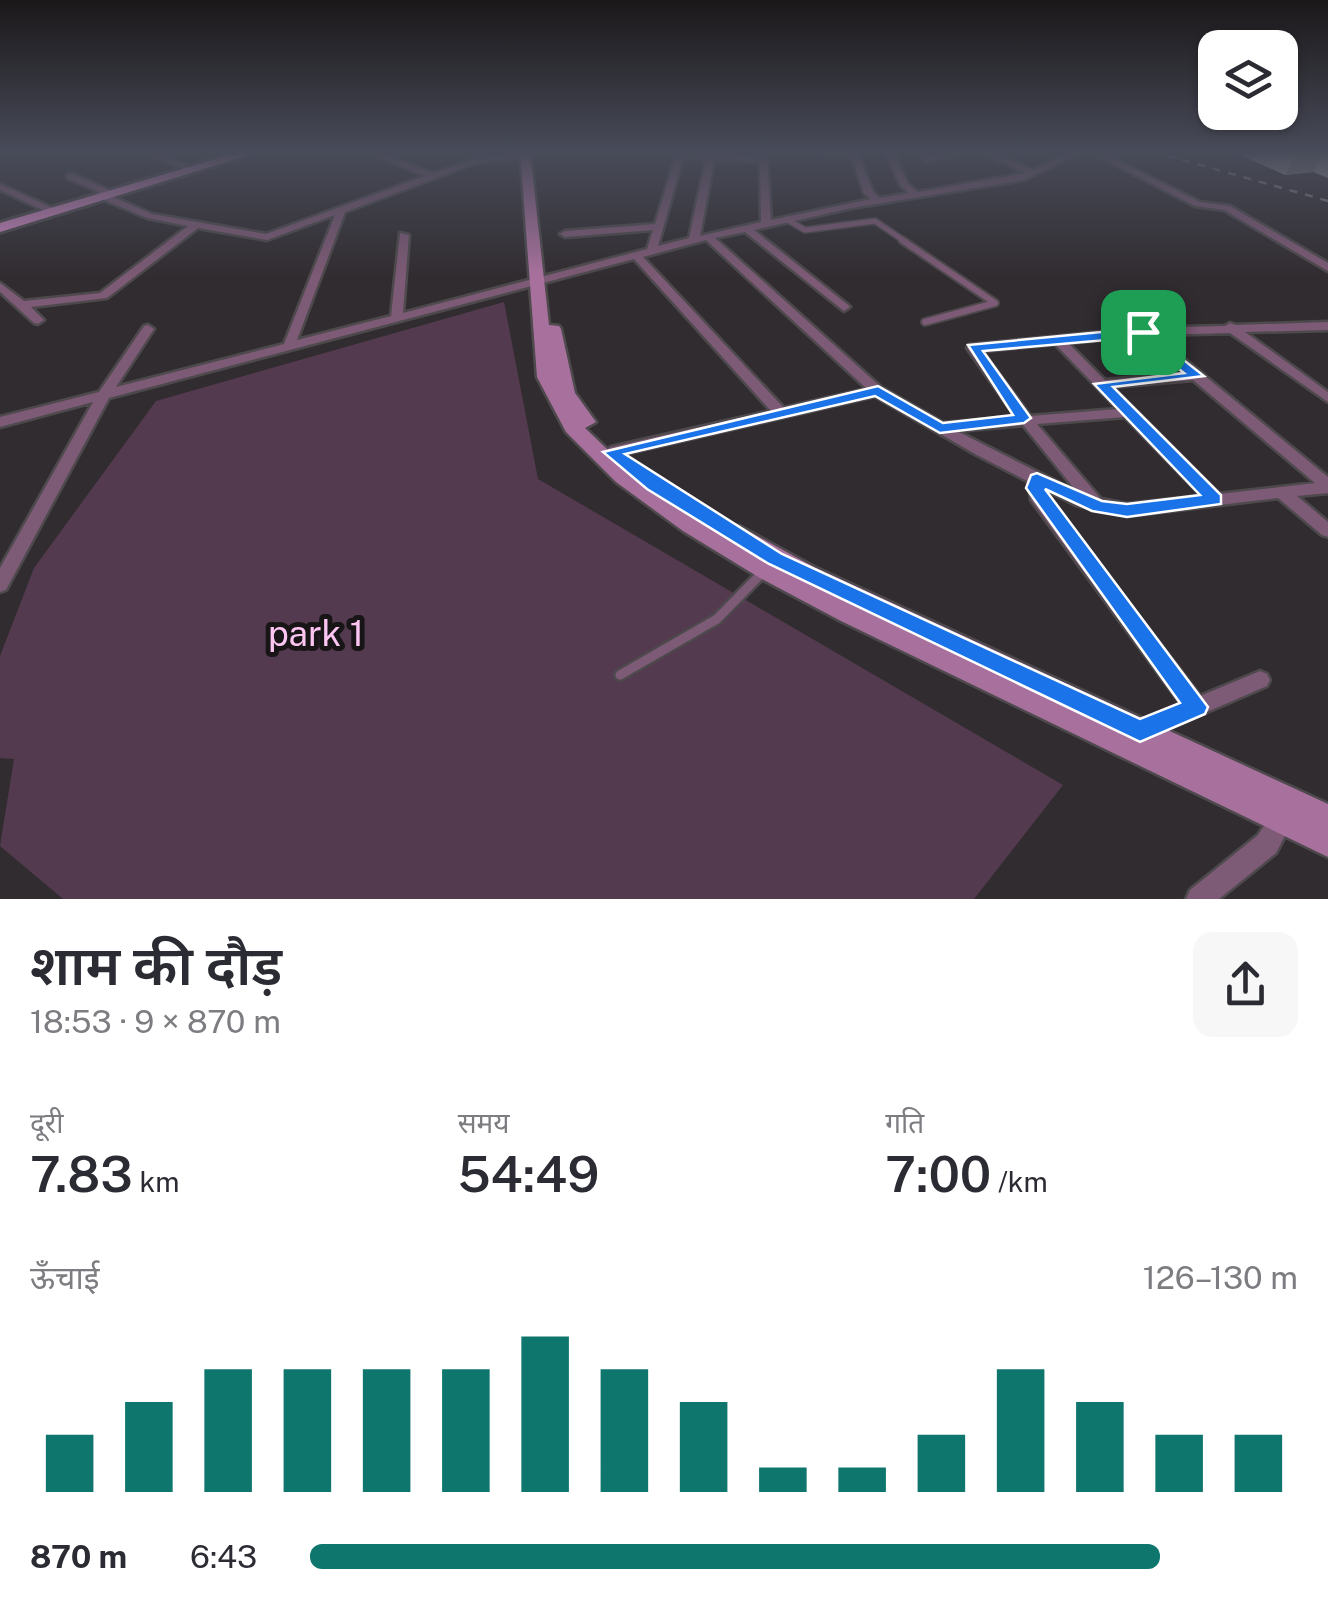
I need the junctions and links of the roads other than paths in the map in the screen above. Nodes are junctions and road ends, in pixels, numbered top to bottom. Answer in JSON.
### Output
{"nodes":[{"id":1,"x":13,"y":193,"type":"edge"},
{"id":2,"x":100,"y":193,"type":"edge"},
{"id":3,"x":111,"y":193,"type":"edge"},
{"id":4,"x":390,"y":193,"type":"edge"},
{"id":5,"x":535,"y":193,"type":"edge"},
{"id":6,"x":668,"y":193,"type":"edge"},
{"id":7,"x":706,"y":193,"type":"edge"},
{"id":8,"x":766,"y":193,"type":"edge"},
{"id":9,"x":871,"y":193,"type":"edge"},
{"id":10,"x":914,"y":193,"type":"edge"},
{"id":11,"x":933,"y":193,"type":"edge"},
{"id":12,"x":1176,"y":193,"type":"edge"},
{"id":13,"x":104,"y":195,"type":"junction"},
{"id":14,"x":918,"y":196,"type":"junction"},
{"id":15,"x":873,"y":197,"type":"junction"},
{"id":16,"x":52,"y":211,"type":"junction"},
{"id":17,"x":340,"y":213,"type":"junction"},
{"id":18,"x":786,"y":219,"type":"junction"},
{"id":19,"x":197,"y":224,"type":"junction"},
{"id":20,"x":766,"y":224,"type":"junction"},
{"id":21,"x":0,"y":226,"type":"edge"},
{"id":22,"x":658,"y":227,"type":"junction"},
{"id":23,"x":746,"y":228,"type":"junction"},
{"id":24,"x":565,"y":234,"type":"dead end"},
{"id":25,"x":404,"y":235,"type":"dead end"},
{"id":26,"x":701,"y":238,"type":"junction"},
{"id":27,"x":652,"y":250,"type":"junction"},
{"id":28,"x":635,"y":254,"type":"junction"},
{"id":29,"x":1308,"y":256,"type":"junction"},
{"id":30,"x":1328,"y":256,"type":"edge"},
{"id":31,"x":1328,"y":268,"type":"edge"},
{"id":32,"x":542,"y":276,"type":"junction"},
{"id":33,"x":0,"y":286,"type":"edge"},
{"id":34,"x":20,"y":304,"type":"junction"},
{"id":35,"x":844,"y":307,"type":"dead end"},
{"id":36,"x":397,"y":315,"type":"junction"},
{"id":37,"x":38,"y":320,"type":"dead end"},
{"id":38,"x":925,"y":322,"type":"dead end"},
{"id":39,"x":1328,"y":326,"type":"edge"},
{"id":40,"x":1230,"y":327,"type":"junction"},
{"id":41,"x":148,"y":330,"type":"dead end"},
{"id":42,"x":1143,"y":332,"type":"junction"},
{"id":43,"x":1058,"y":340,"type":"junction"},
{"id":44,"x":290,"y":343,"type":"junction"},
{"id":45,"x":1197,"y":376,"type":"junction"},
{"id":46,"x":1102,"y":384,"type":"junction"},
{"id":47,"x":878,"y":391,"type":"junction"},
{"id":48,"x":105,"y":393,"type":"junction"},
{"id":49,"x":1328,"y":398,"type":"edge"},
{"id":50,"x":1128,"y":412,"type":"junction"},
{"id":51,"x":781,"y":413,"type":"junction"},
{"id":52,"x":1024,"y":418,"type":"junction"},
{"id":53,"x":0,"y":422,"type":"edge"},
{"id":54,"x":940,"y":428,"type":"junction"},
{"id":55,"x":611,"y":452,"type":"junction"},
{"id":56,"x":1037,"y":479,"type":"junction"},
{"id":57,"x":1328,"y":486,"type":"edge"},
{"id":58,"x":1282,"y":492,"type":"junction"},
{"id":59,"x":1214,"y":500,"type":"junction"},
{"id":60,"x":1099,"y":507,"type":"junction"},
{"id":61,"x":1328,"y":531,"type":"edge"},
{"id":62,"x":765,"y":570,"type":"junction"},
{"id":63,"x":0,"y":585,"type":"edge"},
{"id":64,"x":620,"y":675,"type":"dead end"},
{"id":65,"x":1260,"y":680,"type":"dead end"},
{"id":66,"x":1196,"y":707,"type":"junction"},
{"id":67,"x":1140,"y":731,"type":"junction"},
{"id":68,"x":1284,"y":811,"type":"junction"},
{"id":69,"x":1328,"y":820,"type":"edge"},
{"id":70,"x":1328,"y":841,"type":"edge"},
{"id":71,"x":1199,"y":899,"type":"edge"}],
"edges":[{"from":1,"to":16,"type":"street"},
{"from":2,"to":13,"type":"street"},
{"from":3,"to":13,"type":"main road"},
{"from":4,"to":17,"type":"street"},
{"from":5,"to":32,"type":"street"},
{"from":6,"to":22,"type":"street"},
{"from":7,"to":26,"type":"street"},
{"from":8,"to":20,"type":"street"},
{"from":9,"to":15,"type":"street"},
{"from":10,"to":14,"type":"street"},
{"from":11,"to":14,"type":"street"},
{"from":12,"to":29,"type":"street"},
{"from":13,"to":16,"type":"main road"},
{"from":13,"to":19,"type":"street"},
{"from":14,"to":15,"type":"street"},
{"from":15,"to":18,"type":"street"},
{"from":16,"to":21,"type":"main road"},
{"from":17,"to":19,"type":"street"},
{"from":17,"to":44,"type":"street"},
{"from":18,"to":20,"type":"street"},
{"from":18,"to":38,"type":"lane"},
{"from":19,"to":34,"type":"street"},
{"from":20,"to":23,"type":"street"},
{"from":22,"to":24,"type":"street"},
{"from":22,"to":27,"type":"street"},
{"from":23,"to":26,"type":"street"},
{"from":23,"to":35,"type":"street"},
{"from":25,"to":36,"type":"street"},
{"from":26,"to":27,"type":"street"},
{"from":26,"to":47,"type":"street"},
{"from":27,"to":28,"type":"street"},
{"from":28,"to":32,"type":"street"},
{"from":28,"to":51,"type":"street"},
{"from":29,"to":30,"type":"street"},
{"from":29,"to":31,"type":"street"},
{"from":32,"to":36,"type":"street"},
{"from":32,"to":55,"type":"street"},
{"from":32,"to":62,"type":"street"},
{"from":33,"to":34,"type":"street"},
{"from":34,"to":37,"type":"street"},
{"from":36,"to":44,"type":"street"},
{"from":39,"to":40,"type":"street"},
{"from":40,"to":42,"type":"street"},
{"from":40,"to":49,"type":"street"},
{"from":41,"to":48,"type":"street"},
{"from":42,"to":43,"type":"street"},
{"from":42,"to":45,"type":"street"},
{"from":43,"to":46,"type":"street"},
{"from":43,"to":52,"type":"street"},
{"from":44,"to":48,"type":"street"},
{"from":45,"to":46,"type":"street"},
{"from":45,"to":57,"type":"street"},
{"from":46,"to":50,"type":"street"},
{"from":47,"to":51,"type":"street"},
{"from":47,"to":54,"type":"street"},
{"from":48,"to":53,"type":"street"},
{"from":48,"to":63,"type":"street"},
{"from":50,"to":52,"type":"street"},
{"from":50,"to":59,"type":"street"},
{"from":51,"to":55,"type":"street"},
{"from":52,"to":54,"type":"street"},
{"from":52,"to":60,"type":"street"},
{"from":54,"to":56,"type":"street"},
{"from":55,"to":67,"type":"street"},
{"from":56,"to":60,"type":"street"},
{"from":56,"to":66,"type":"street"},
{"from":57,"to":58,"type":"street"},
{"from":58,"to":59,"type":"street"},
{"from":58,"to":61,"type":"street"},
{"from":59,"to":60,"type":"street"},
{"from":62,"to":64,"type":"lane"},
{"from":62,"to":68,"type":"street"},
{"from":65,"to":66,"type":"street"},
{"from":66,"to":67,"type":"street"},
{"from":67,"to":68,"type":"street"},
{"from":68,"to":69,"type":"street"},
{"from":68,"to":70,"type":"street"},
{"from":68,"to":71,"type":"street"}]}
